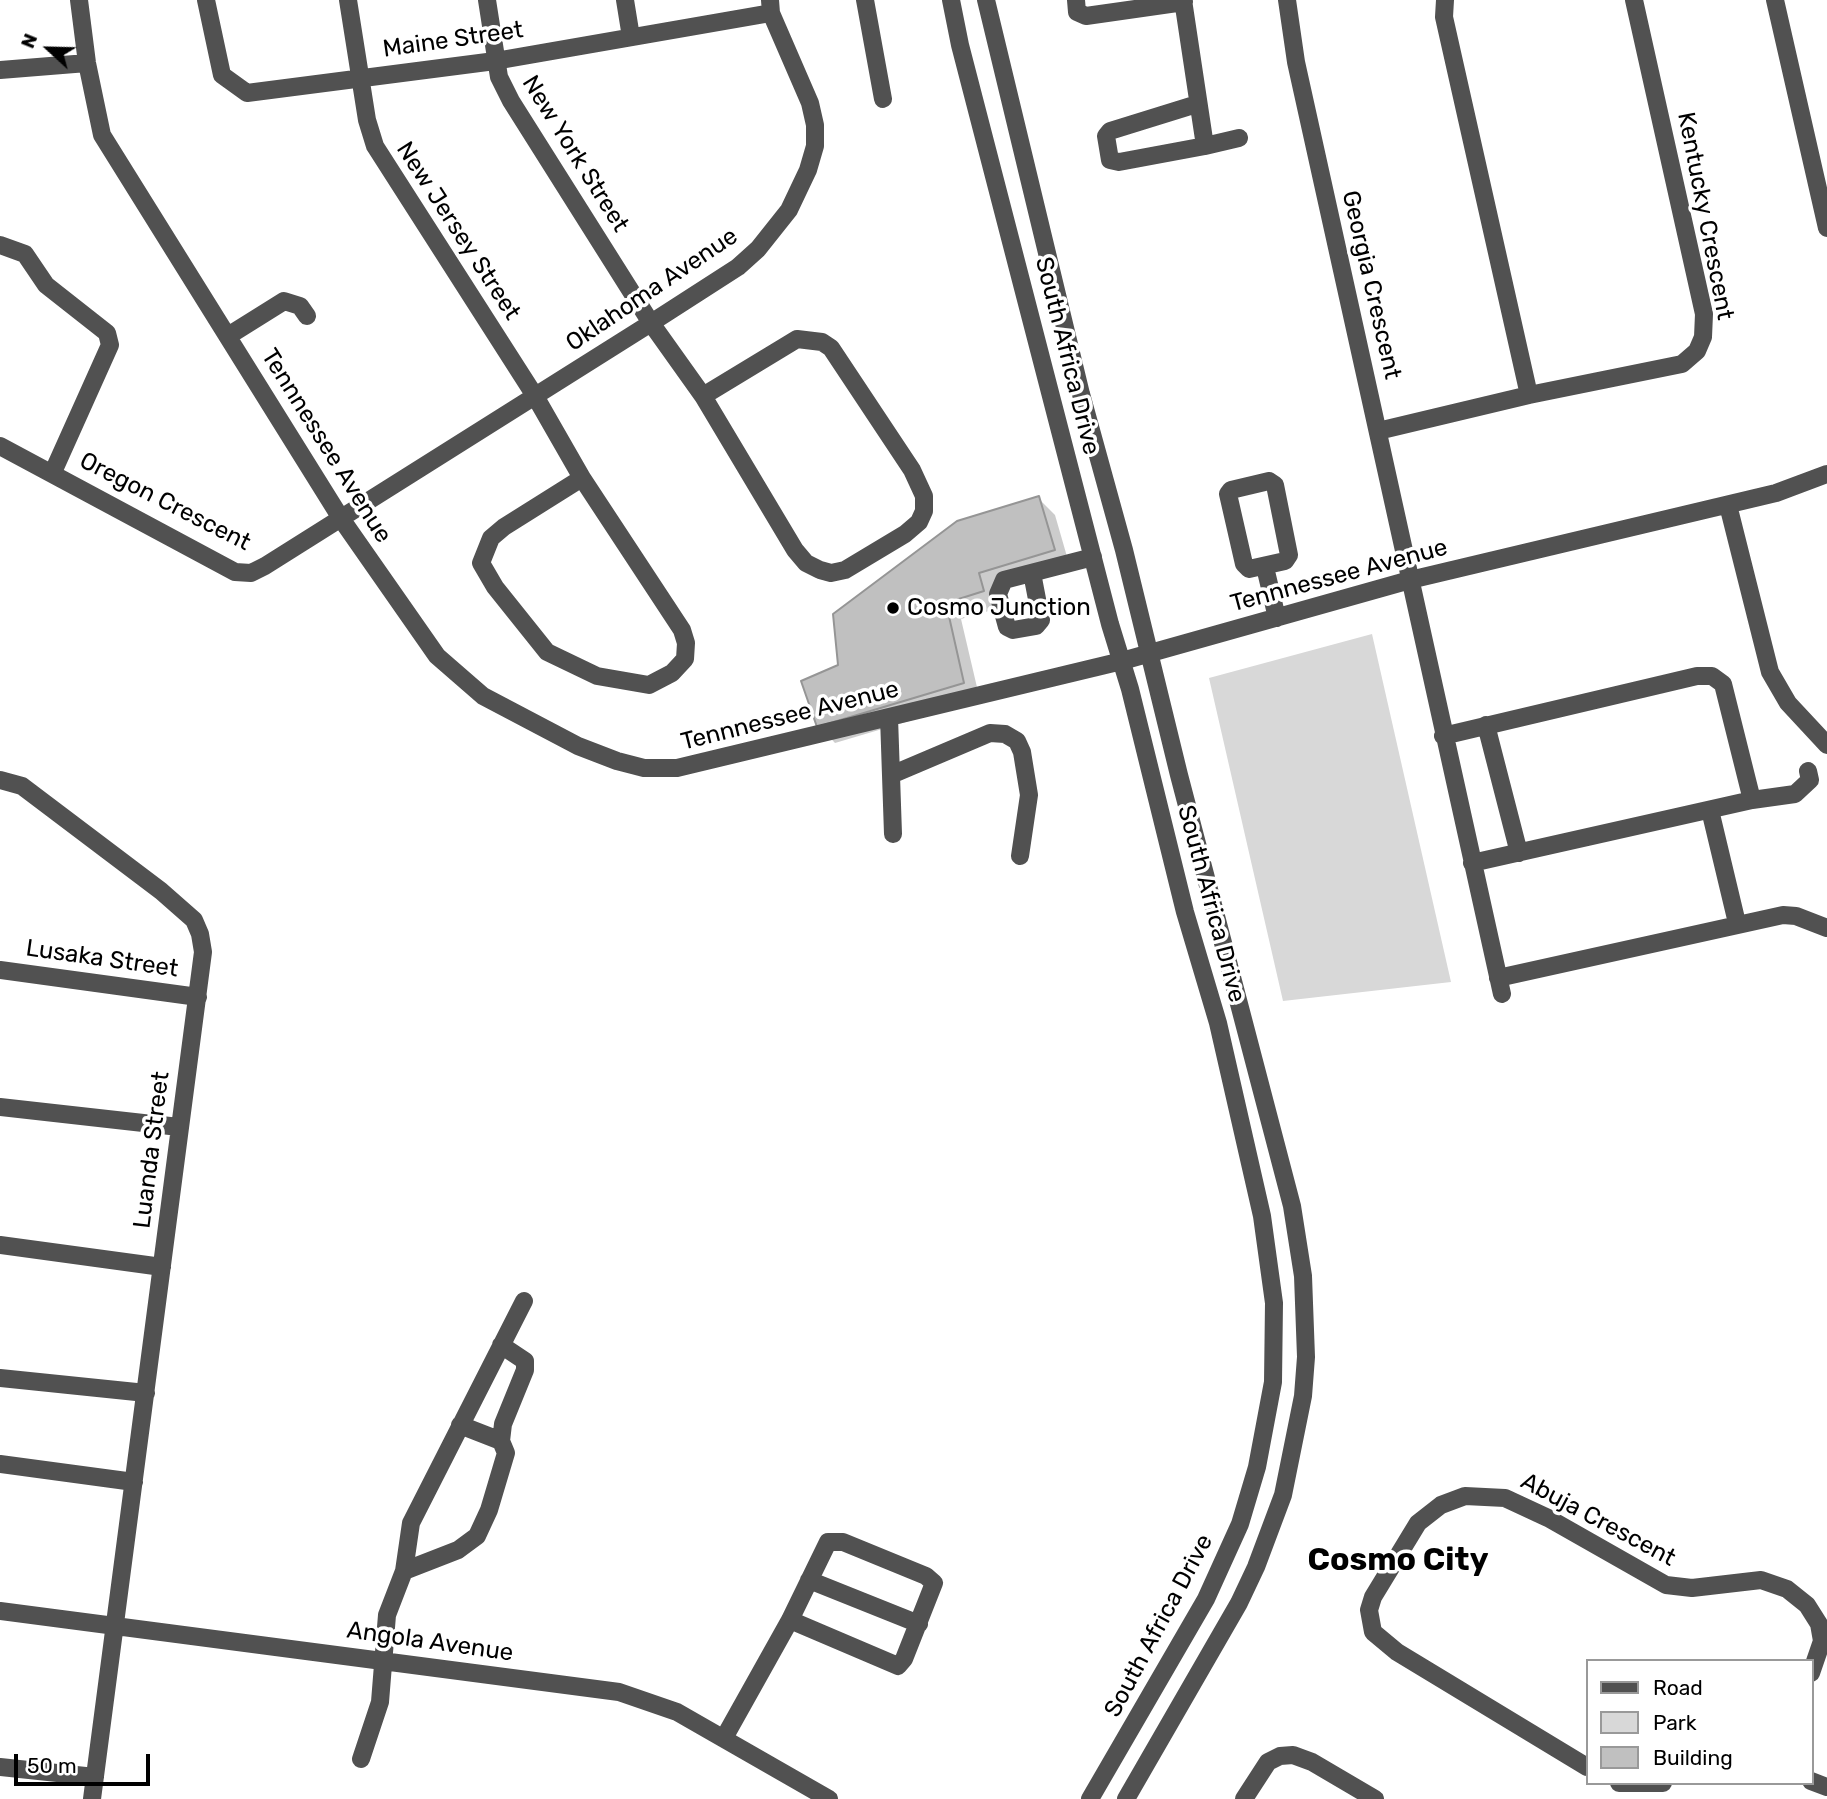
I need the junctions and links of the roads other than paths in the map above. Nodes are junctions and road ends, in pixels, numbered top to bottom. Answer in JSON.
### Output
{"nodes":[{"id":1,"x":79,"y":0,"type":"edge"},
{"id":2,"x":206,"y":0,"type":"edge"},
{"id":3,"x":348,"y":0,"type":"edge"},
{"id":4,"x":486,"y":0,"type":"edge"},
{"id":5,"x":625,"y":0,"type":"edge"},
{"id":6,"x":865,"y":0,"type":"edge"},
{"id":7,"x":951,"y":0,"type":"edge"},
{"id":8,"x":986,"y":0,"type":"edge"},
{"id":9,"x":1076,"y":0,"type":"edge"},
{"id":10,"x":1287,"y":0,"type":"edge"},
{"id":11,"x":1445,"y":0,"type":"edge"},
{"id":12,"x":1634,"y":0,"type":"edge"},
{"id":13,"x":1774,"y":0,"type":"edge"},
{"id":14,"x":1183,"y":1,"type":"edge"},
{"id":15,"x":771,"y":6,"type":"edge"},
{"id":16,"x":631,"y":37,"type":"junction"},
{"id":17,"x":495,"y":61,"type":"junction"},
{"id":18,"x":87,"y":63,"type":"junction"},
{"id":19,"x":0,"y":70,"type":"edge"},
{"id":20,"x":361,"y":76,"type":"junction"},
{"id":21,"x":883,"y":99,"type":"dead end"},
{"id":22,"x":1197,"y":104,"type":"junction"},
{"id":23,"x":1239,"y":138,"type":"dead end"},
{"id":24,"x":1205,"y":146,"type":"junction"},
{"id":25,"x":1827,"y":228,"type":"edge"},
{"id":26,"x":0,"y":245,"type":"edge"},
{"id":27,"x":307,"y":316,"type":"dead end"},
{"id":28,"x":651,"y":323,"type":"junction"},
{"id":29,"x":228,"y":336,"type":"junction"},
{"id":30,"x":1529,"y":395,"type":"junction"},
{"id":31,"x":535,"y":396,"type":"junction"},
{"id":32,"x":702,"y":396,"type":"junction"},
{"id":33,"x":1378,"y":431,"type":"junction"},
{"id":34,"x":0,"y":446,"type":"edge"},
{"id":35,"x":53,"y":472,"type":"junction"},
{"id":36,"x":1827,"y":474,"type":"edge"},
{"id":37,"x":582,"y":478,"type":"junction"},
{"id":38,"x":1728,"y":505,"type":"junction"},
{"id":39,"x":342,"y":520,"type":"junction"},
{"id":40,"x":1093,"y":558,"type":"junction"},
{"id":41,"x":1265,"y":567,"type":"junction"},
{"id":42,"x":1032,"y":573,"type":"dead end"},
{"id":43,"x":1410,"y":580,"type":"junction"},
{"id":44,"x":1277,"y":618,"type":"junction"},
{"id":45,"x":1149,"y":653,"type":"junction"},
{"id":46,"x":1122,"y":661,"type":"junction"},
{"id":47,"x":889,"y":717,"type":"junction"},
{"id":48,"x":1486,"y":725,"type":"junction"},
{"id":49,"x":1443,"y":736,"type":"junction"},
{"id":50,"x":1827,"y":745,"type":"edge"},
{"id":51,"x":1808,"y":771,"type":"dead end"},
{"id":52,"x":891,"y":775,"type":"junction"},
{"id":53,"x":0,"y":780,"type":"edge"},
{"id":54,"x":1752,"y":800,"type":"junction"},
{"id":55,"x":1710,"y":810,"type":"junction"},
{"id":56,"x":893,"y":834,"type":"dead end"},
{"id":57,"x":1519,"y":853,"type":"junction"},
{"id":58,"x":1020,"y":856,"type":"dead end"},
{"id":59,"x":1472,"y":863,"type":"junction"},
{"id":60,"x":1737,"y":923,"type":"junction"},
{"id":61,"x":1827,"y":928,"type":"edge"},
{"id":62,"x":0,"y":970,"type":"edge"},
{"id":63,"x":198,"y":997,"type":"junction"},
{"id":64,"x":0,"y":1107,"type":"edge"},
{"id":65,"x":179,"y":1127,"type":"junction"},
{"id":66,"x":0,"y":1245,"type":"edge"},
{"id":67,"x":162,"y":1267,"type":"junction"},
{"id":68,"x":524,"y":1301,"type":"dead end"},
{"id":69,"x":502,"y":1345,"type":"junction"},
{"id":70,"x":0,"y":1378,"type":"edge"},
{"id":71,"x":146,"y":1393,"type":"junction"},
{"id":72,"x":460,"y":1425,"type":"junction"},
{"id":73,"x":501,"y":1441,"type":"junction"},
{"id":74,"x":0,"y":1464,"type":"edge"},
{"id":75,"x":134,"y":1482,"type":"junction"},
{"id":76,"x":404,"y":1571,"type":"junction"},
{"id":77,"x":809,"y":1580,"type":"junction"},
{"id":78,"x":0,"y":1611,"type":"edge"},
{"id":79,"x":790,"y":1619,"type":"junction"},
{"id":80,"x":919,"y":1624,"type":"junction"},
{"id":81,"x":115,"y":1627,"type":"junction"},
{"id":82,"x":384,"y":1660,"type":"junction"},
{"id":83,"x":1813,"y":1667,"type":"edge"},
{"id":84,"x":724,"y":1738,"type":"junction"},
{"id":85,"x":361,"y":1759,"type":"dead end"},
{"id":86,"x":1586,"y":1766,"type":"edge"},
{"id":87,"x":0,"y":1767,"type":"edge"},
{"id":88,"x":95,"y":1777,"type":"junction"},
{"id":89,"x":92,"y":1799,"type":"edge"},
{"id":90,"x":829,"y":1799,"type":"edge"},
{"id":91,"x":1090,"y":1799,"type":"edge"},
{"id":92,"x":1126,"y":1799,"type":"edge"},
{"id":93,"x":1244,"y":1799,"type":"edge"},
{"id":94,"x":1375,"y":1799,"type":"edge"}],
"edges":[{"from":1,"to":18,"type":"street","name":"Tennnessee Avenue"},
{"from":2,"to":20,"type":"street","name":"Maine Street"},
{"from":3,"to":20,"type":"street","name":"New Jersey Street"},
{"from":4,"to":17,"type":"street","name":"New York Street"},
{"from":5,"to":16,"type":"street"},
{"from":6,"to":21,"type":"street"},
{"from":7,"to":40,"type":"street","name":"South Africa Drive"},
{"from":8,"to":45,"type":"street","name":"South Africa Drive"},
{"from":9,"to":14,"type":"street"},
{"from":10,"to":33,"type":"street","name":"Georgia Crescent"},
{"from":11,"to":30,"type":"street"},
{"from":12,"to":30,"type":"street","name":"Kentucky Crescent"},
{"from":13,"to":25,"type":"street"},
{"from":14,"to":22,"type":"street"},
{"from":15,"to":16,"type":"street","name":"Maine Street"},
{"from":15,"to":28,"type":"street","name":"Oklahoma Avenue"},
{"from":16,"to":17,"type":"street","name":"Maine Street"},
{"from":17,"to":20,"type":"street","name":"Maine Street"},
{"from":17,"to":28,"type":"street","name":"New York Street"},
{"from":18,"to":19,"type":"street"},
{"from":18,"to":29,"type":"street","name":"Tennnessee Avenue"},
{"from":20,"to":31,"type":"street","name":"New Jersey Street"},
{"from":22,"to":24,"type":"street"},
{"from":22,"to":24,"type":"street"},
{"from":23,"to":24,"type":"street"},
{"from":26,"to":35,"type":"street"},
{"from":27,"to":29,"type":"street"},
{"from":28,"to":31,"type":"street","name":"Oklahoma Avenue"},
{"from":28,"to":32,"type":"street","name":"New York Street"},
{"from":29,"to":39,"type":"street","name":"Tennnessee Avenue"},
{"from":30,"to":33,"type":"street","name":"Kentucky Crescent"},
{"from":31,"to":37,"type":"street","name":"New Jersey Street"},
{"from":31,"to":39,"type":"street","name":"Oklahoma Avenue"},
{"from":32,"to":32,"type":"street","name":"New York Street"},
{"from":33,"to":43,"type":"street","name":"Georgia Crescent"},
{"from":34,"to":35,"type":"street","name":"Oregon Crescent"},
{"from":35,"to":39,"type":"street","name":"Oregon Crescent"},
{"from":36,"to":38,"type":"street","name":"Tennnessee Avenue"},
{"from":37,"to":37,"type":"street","name":"New Jersey Street"},
{"from":38,"to":43,"type":"street","name":"Tennnessee Avenue"},
{"from":38,"to":50,"type":"street"},
{"from":39,"to":47,"type":"street","name":"Tennnessee Avenue"},
{"from":40,"to":42,"type":"street"},
{"from":40,"to":46,"type":"street","name":"South Africa Drive"},
{"from":41,"to":41,"type":"street"},
{"from":41,"to":44,"type":"street"},
{"from":43,"to":44,"type":"street","name":"Tennnessee Avenue"},
{"from":43,"to":49,"type":"street","name":"Georgia Crescent"},
{"from":44,"to":45,"type":"street","name":"Tennnessee Avenue"},
{"from":45,"to":46,"type":"street","name":"Tennnessee Avenue"},
{"from":45,"to":92,"type":"street","name":"South Africa Drive"},
{"from":46,"to":47,"type":"street","name":"Tennnessee Avenue"},
{"from":46,"to":91,"type":"street","name":"South Africa Drive"},
{"from":47,"to":52,"type":"street"},
{"from":48,"to":49,"type":"street"},
{"from":48,"to":54,"type":"street"},
{"from":48,"to":57,"type":"street"},
{"from":49,"to":59,"type":"street","name":"Georgia Crescent"},
{"from":51,"to":54,"type":"street"},
{"from":52,"to":56,"type":"street"},
{"from":52,"to":58,"type":"street"},
{"from":53,"to":63,"type":"street","name":"Luanda Street"},
{"from":54,"to":55,"type":"street"},
{"from":55,"to":57,"type":"street"},
{"from":55,"to":60,"type":"street"},
{"from":57,"to":59,"type":"street"},
{"from":59,"to":60,"type":"street","name":"Georgia Crescent"},
{"from":60,"to":61,"type":"street"},
{"from":62,"to":63,"type":"street","name":"Lusaka Street"},
{"from":63,"to":65,"type":"street","name":"Luanda Street"},
{"from":64,"to":65,"type":"street"},
{"from":65,"to":67,"type":"street","name":"Luanda Street"},
{"from":66,"to":67,"type":"street"},
{"from":67,"to":71,"type":"street","name":"Luanda Street"},
{"from":68,"to":69,"type":"street"},
{"from":69,"to":72,"type":"street"},
{"from":69,"to":73,"type":"street"},
{"from":70,"to":71,"type":"street"},
{"from":71,"to":75,"type":"street","name":"Luanda Street"},
{"from":72,"to":73,"type":"street"},
{"from":72,"to":76,"type":"street"},
{"from":73,"to":76,"type":"street"},
{"from":74,"to":75,"type":"street"},
{"from":75,"to":81,"type":"street","name":"Luanda Street"},
{"from":76,"to":82,"type":"street"},
{"from":77,"to":79,"type":"street"},
{"from":77,"to":80,"type":"street"},
{"from":77,"to":80,"type":"street"},
{"from":78,"to":81,"type":"street","name":"Angola Avenue"},
{"from":79,"to":80,"type":"street"},
{"from":79,"to":84,"type":"street"},
{"from":81,"to":82,"type":"street","name":"Angola Avenue"},
{"from":81,"to":88,"type":"street","name":"Luanda Street"},
{"from":82,"to":84,"type":"street","name":"Angola Avenue"},
{"from":82,"to":85,"type":"street"},
{"from":83,"to":86,"type":"street","name":"Abuja Crescent"},
{"from":84,"to":90,"type":"street","name":"Angola Avenue"},
{"from":87,"to":88,"type":"street"},
{"from":88,"to":89,"type":"street","name":"Luanda Street"},
{"from":93,"to":94,"type":"street"}]}
